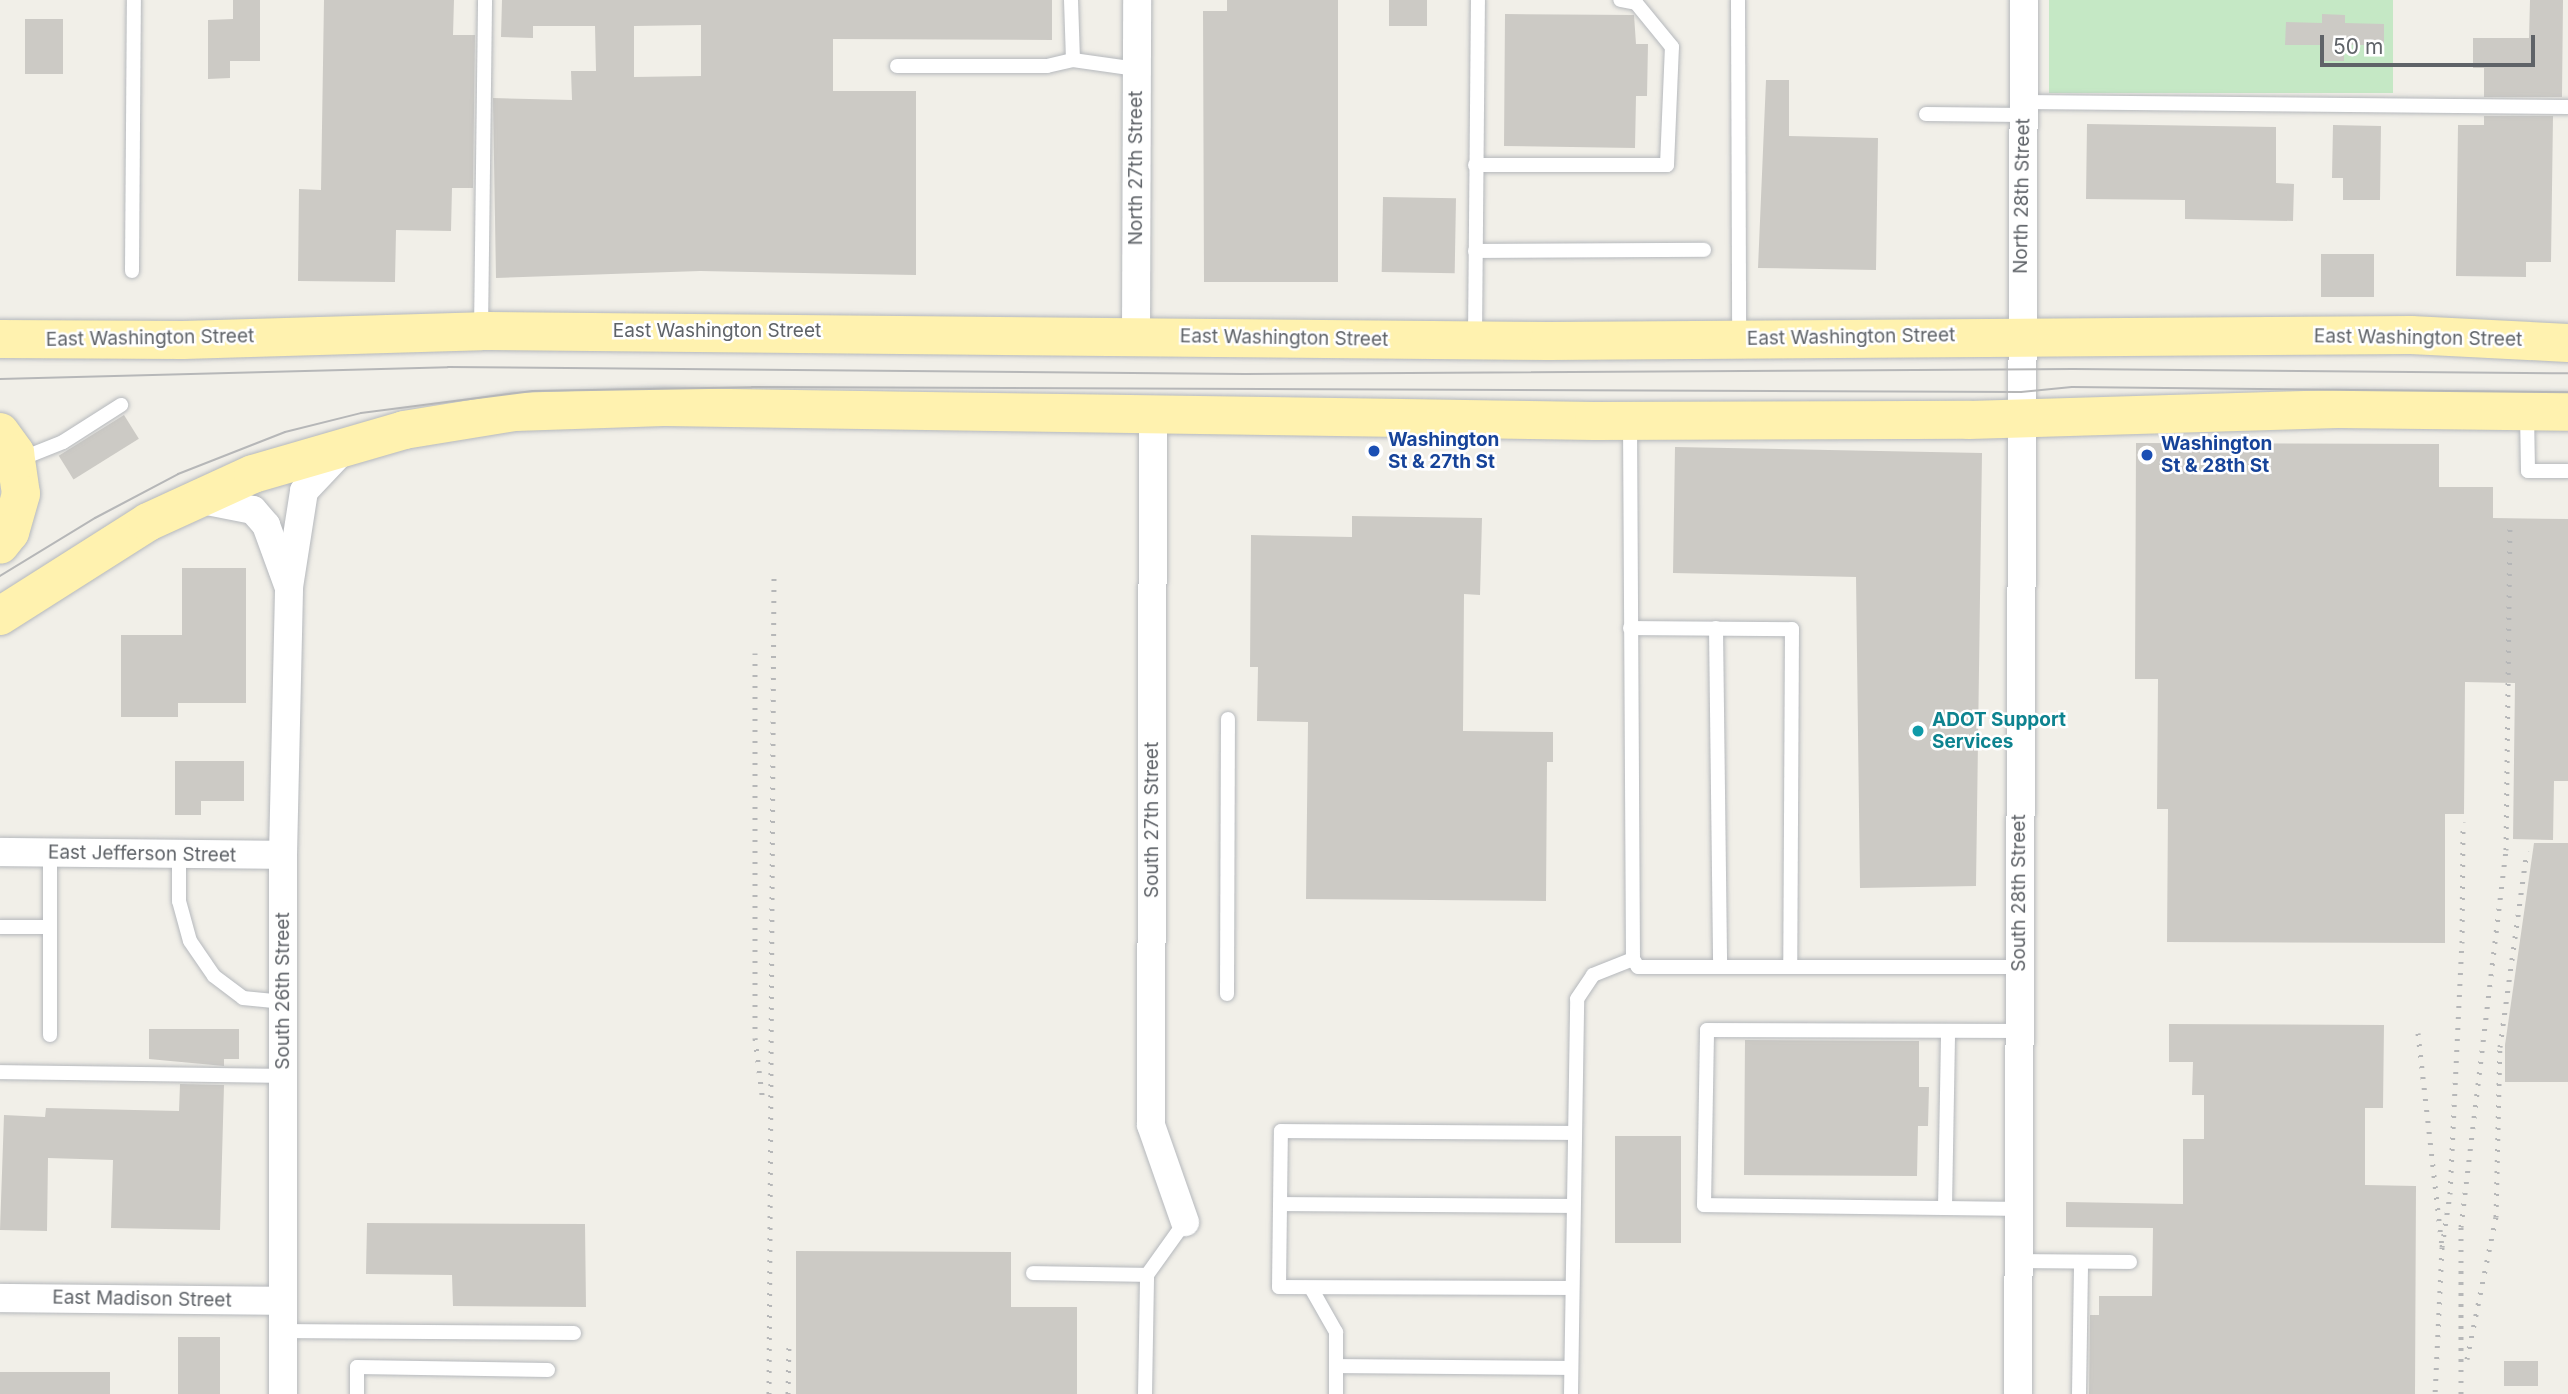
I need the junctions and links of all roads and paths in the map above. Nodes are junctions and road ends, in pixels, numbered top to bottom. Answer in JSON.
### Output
{"nodes":[{"id":1,"x":134,"y":0,"type":"edge"},
{"id":2,"x":485,"y":0,"type":"edge"},
{"id":3,"x":1072,"y":0,"type":"edge"},
{"id":4,"x":1137,"y":0,"type":"edge"},
{"id":5,"x":1478,"y":0,"type":"edge"},
{"id":6,"x":1620,"y":0,"type":"edge"},
{"id":7,"x":1738,"y":0,"type":"edge"},
{"id":8,"x":2024,"y":0,"type":"edge"},
{"id":9,"x":1073,"y":60,"type":"junction"},
{"id":10,"x":897,"y":66,"type":"dead end"},
{"id":11,"x":1136,"y":69,"type":"junction"},
{"id":12,"x":2568,"y":107,"type":"edge"},
{"id":13,"x":2023,"y":109,"type":"junction"},
{"id":14,"x":1926,"y":114,"type":"dead end"},
{"id":15,"x":1475,"y":165,"type":"junction"},
{"id":16,"x":1704,"y":250,"type":"dead end"},
{"id":17,"x":1475,"y":251,"type":"junction"},
{"id":18,"x":132,"y":271,"type":"dead end"},
{"id":19,"x":481,"y":331,"type":"junction"},
{"id":20,"x":1136,"y":336,"type":"junction"},
{"id":21,"x":2021,"y":336,"type":"junction"},
{"id":22,"x":1739,"y":338,"type":"junction"},
{"id":23,"x":0,"y":339,"type":"edge"},
{"id":24,"x":183,"y":340,"type":"junction"},
{"id":25,"x":1475,"y":340,"type":"junction"},
{"id":26,"x":2568,"y":343,"type":"edge"},
{"id":27,"x":0,"y":359,"type":"edge"},
{"id":28,"x":121,"y":405,"type":"dead end"},
{"id":29,"x":2021,"y":405,"type":"junction"},
{"id":30,"x":2527,"y":411,"type":"junction"},
{"id":31,"x":1153,"y":412,"type":"junction"},
{"id":32,"x":2568,"y":412,"type":"edge"},
{"id":33,"x":1630,"y":421,"type":"junction"},
{"id":34,"x":351,"y":442,"type":"junction"},
{"id":35,"x":12,"y":454,"type":"edge"},
{"id":36,"x":2568,"y":471,"type":"edge"},
{"id":37,"x":195,"y":498,"type":"junction"},
{"id":38,"x":0,"y":545,"type":"edge"},
{"id":39,"x":289,"y":587,"type":"junction"},
{"id":40,"x":0,"y":595,"type":"edge"},
{"id":41,"x":0,"y":616,"type":"edge"},
{"id":42,"x":1630,"y":628,"type":"junction"},
{"id":43,"x":1716,"y":628,"type":"junction"},
{"id":44,"x":1228,"y":719,"type":"dead end"},
{"id":45,"x":0,"y":852,"type":"edge"},
{"id":46,"x":50,"y":853,"type":"junction"},
{"id":47,"x":179,"y":854,"type":"junction"},
{"id":48,"x":283,"y":855,"type":"junction"},
{"id":49,"x":0,"y":927,"type":"edge"},
{"id":50,"x":50,"y":927,"type":"junction"},
{"id":51,"x":1633,"y":959,"type":"junction"},
{"id":52,"x":1720,"y":967,"type":"junction"},
{"id":53,"x":1790,"y":967,"type":"junction"},
{"id":54,"x":2019,"y":967,"type":"junction"},
{"id":55,"x":1227,"y":994,"type":"dead end"},
{"id":56,"x":284,"y":1002,"type":"junction"},
{"id":57,"x":1948,"y":1031,"type":"junction"},
{"id":58,"x":2019,"y":1031,"type":"junction"},
{"id":59,"x":50,"y":1035,"type":"dead end"},
{"id":60,"x":0,"y":1072,"type":"edge"},
{"id":61,"x":283,"y":1076,"type":"junction"},
{"id":62,"x":1574,"y":1133,"type":"junction"},
{"id":63,"x":1281,"y":1204,"type":"junction"},
{"id":64,"x":1573,"y":1206,"type":"junction"},
{"id":65,"x":1945,"y":1208,"type":"junction"},
{"id":66,"x":2018,"y":1209,"type":"junction"},
{"id":67,"x":1185,"y":1222,"type":"joint"},
{"id":68,"x":2019,"y":1261,"type":"junction"},
{"id":69,"x":2081,"y":1262,"type":"junction"},
{"id":70,"x":2130,"y":1262,"type":"dead end"},
{"id":71,"x":1033,"y":1273,"type":"dead end"},
{"id":72,"x":1147,"y":1275,"type":"junction"},
{"id":73,"x":1311,"y":1288,"type":"junction"},
{"id":74,"x":1572,"y":1288,"type":"junction"},
{"id":75,"x":0,"y":1298,"type":"edge"},
{"id":76,"x":283,"y":1301,"type":"junction"},
{"id":77,"x":283,"y":1331,"type":"junction"},
{"id":78,"x":574,"y":1333,"type":"dead end"},
{"id":79,"x":1336,"y":1366,"type":"junction"},
{"id":80,"x":1571,"y":1368,"type":"junction"},
{"id":81,"x":548,"y":1370,"type":"dead end"},
{"id":82,"x":283,"y":1394,"type":"edge"},
{"id":83,"x":357,"y":1394,"type":"edge"},
{"id":84,"x":1145,"y":1394,"type":"edge"},
{"id":85,"x":1335,"y":1394,"type":"edge"},
{"id":86,"x":1571,"y":1394,"type":"edge"},
{"id":87,"x":2018,"y":1394,"type":"edge"},
{"id":88,"x":2079,"y":1394,"type":"edge"}],
"edges":[{"from":1,"to":18,"type":"lane"},
{"from":2,"to":19,"type":"lane"},
{"from":3,"to":9,"type":"lane"},
{"from":4,"to":11,"type":"street","name":"North 27th Street"},
{"from":5,"to":15,"type":"lane"},
{"from":6,"to":15,"type":"lane"},
{"from":7,"to":22,"type":"lane"},
{"from":8,"to":13,"type":"street","name":"North 28th Street"},
{"from":9,"to":10,"type":"lane"},
{"from":9,"to":11,"type":"lane"},
{"from":11,"to":20,"type":"street","name":"North 27th Street"},
{"from":12,"to":13,"type":"lane"},
{"from":13,"to":14,"type":"lane"},
{"from":13,"to":21,"type":"street","name":"North 28th Street"},
{"from":15,"to":17,"type":"lane"},
{"from":16,"to":17,"type":"lane"},
{"from":17,"to":25,"type":"lane"},
{"from":19,"to":20,"type":"main road","name":"East Washington Street"},
{"from":19,"to":24,"type":"main road","name":"East Washington Street"},
{"from":20,"to":25,"type":"main road","name":"East Washington Street"},
{"from":21,"to":22,"type":"main road","name":"East Washington Street"},
{"from":21,"to":26,"type":"main road","name":"East Washington Street"},
{"from":21,"to":29,"type":"street","name":"North 28th Street"},
{"from":22,"to":25,"type":"main road","name":"East Washington Street"},
{"from":23,"to":24,"type":"main road","name":"East Washington Street"},
{"from":24,"to":27,"type":"main road"},
{"from":28,"to":35,"type":"lane"},
{"from":29,"to":30,"type":"main road"},
{"from":29,"to":33,"type":"main road"},
{"from":29,"to":54,"type":"street","name":"South 28th Street"},
{"from":30,"to":32,"type":"main road"},
{"from":30,"to":36,"type":"lane"},
{"from":31,"to":33,"type":"main road"},
{"from":31,"to":34,"type":"main road"},
{"from":31,"to":67,"type":"street","name":"South 27th Street"},
{"from":33,"to":42,"type":"lane"},
{"from":34,"to":37,"type":"main road"},
{"from":34,"to":39,"type":"street","name":"South 26th Street"},
{"from":35,"to":38,"type":"main road"},
{"from":37,"to":39,"type":"street","name":"South 26th Street"},
{"from":37,"to":40,"type":"main road"},
{"from":37,"to":41,"type":"main road"},
{"from":39,"to":48,"type":"street","name":"South 26th Street"},
{"from":42,"to":43,"type":"lane"},
{"from":42,"to":51,"type":"lane"},
{"from":43,"to":52,"type":"lane"},
{"from":43,"to":53,"type":"lane"},
{"from":44,"to":55,"type":"lane"},
{"from":45,"to":46,"type":"street","name":"East Jefferson Street"},
{"from":46,"to":47,"type":"street","name":"East Jefferson Street"},
{"from":46,"to":50,"type":"lane"},
{"from":47,"to":48,"type":"street","name":"East Jefferson Street"},
{"from":47,"to":56,"type":"lane"},
{"from":48,"to":56,"type":"street","name":"South 26th Street"},
{"from":49,"to":50,"type":"lane"},
{"from":50,"to":59,"type":"lane"},
{"from":51,"to":52,"type":"lane"},
{"from":51,"to":62,"type":"lane"},
{"from":52,"to":53,"type":"lane"},
{"from":53,"to":54,"type":"lane"},
{"from":54,"to":58,"type":"street","name":"South 28th Street"},
{"from":56,"to":61,"type":"street","name":"South 26th Street"},
{"from":57,"to":58,"type":"lane"},
{"from":57,"to":65,"type":"lane"},
{"from":57,"to":65,"type":"lane"},
{"from":58,"to":66,"type":"street","name":"South 28th Street"},
{"from":60,"to":61,"type":"lane"},
{"from":61,"to":76,"type":"street","name":"South 26th Street"},
{"from":62,"to":63,"type":"lane"},
{"from":62,"to":64,"type":"lane"},
{"from":63,"to":64,"type":"lane"},
{"from":63,"to":73,"type":"lane"},
{"from":64,"to":74,"type":"lane"},
{"from":65,"to":66,"type":"lane"},
{"from":66,"to":68,"type":"street","name":"South 28th Street"},
{"from":67,"to":72,"type":"lane"},
{"from":68,"to":69,"type":"lane"},
{"from":68,"to":87,"type":"street","name":"South 28th Street"},
{"from":69,"to":70,"type":"lane"},
{"from":69,"to":88,"type":"lane"},
{"from":71,"to":72,"type":"lane"},
{"from":72,"to":84,"type":"lane"},
{"from":73,"to":74,"type":"lane"},
{"from":73,"to":79,"type":"lane"},
{"from":74,"to":80,"type":"lane"},
{"from":75,"to":76,"type":"street","name":"East Madison Street"},
{"from":76,"to":77,"type":"street","name":"South 26th Street"},
{"from":77,"to":78,"type":"lane"},
{"from":77,"to":82,"type":"street","name":"South 26th Street"},
{"from":79,"to":80,"type":"lane"},
{"from":79,"to":85,"type":"lane"},
{"from":80,"to":86,"type":"lane"},
{"from":81,"to":83,"type":"lane"}]}
